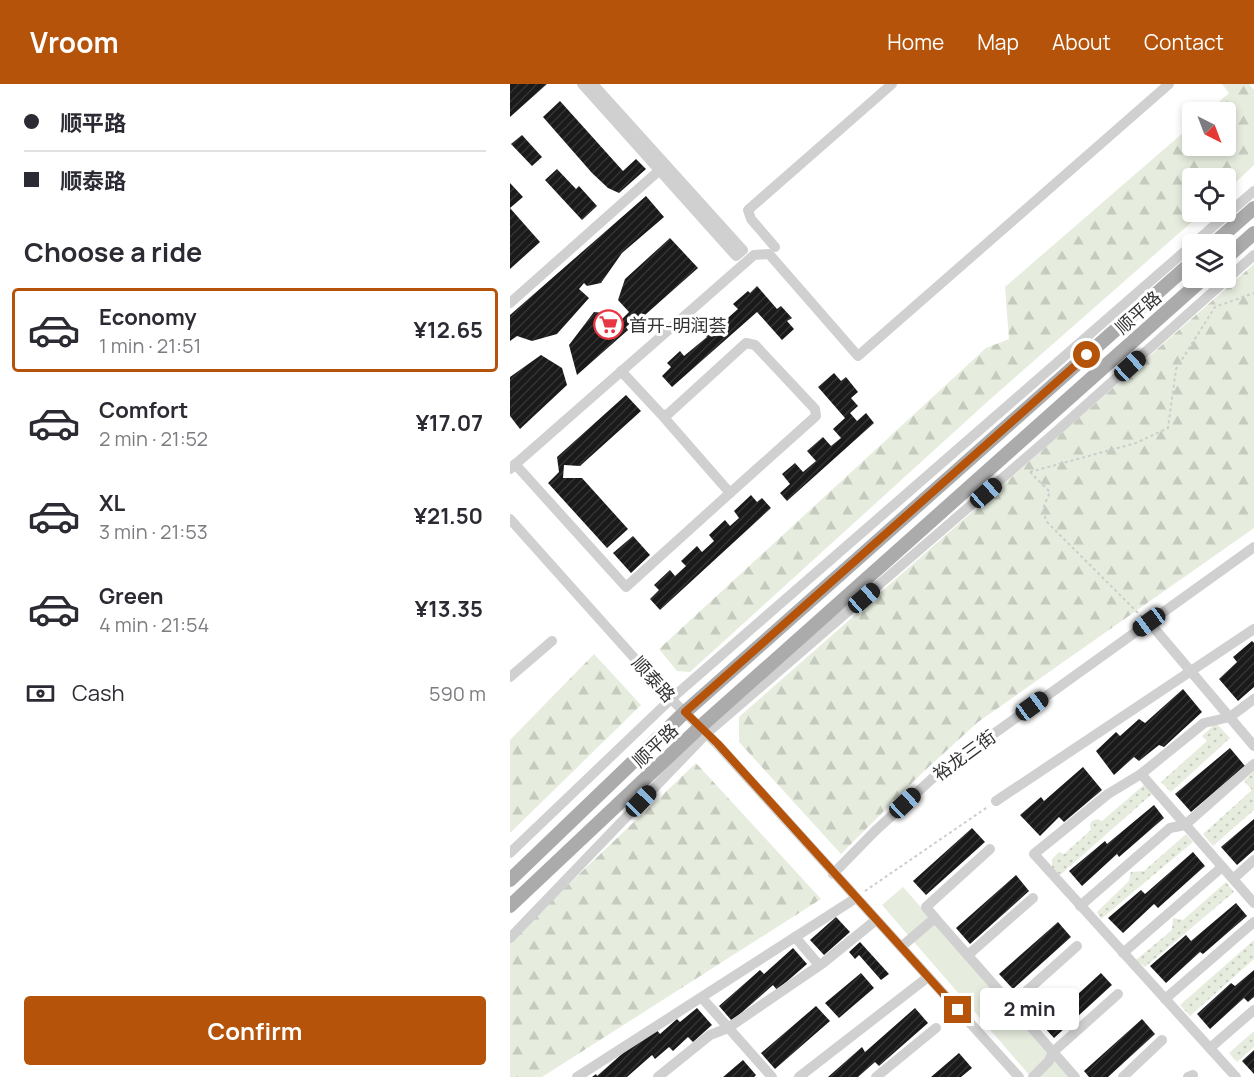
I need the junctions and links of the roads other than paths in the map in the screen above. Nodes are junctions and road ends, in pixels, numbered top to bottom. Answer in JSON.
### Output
{"nodes":[{"id":1,"x":582,"y":84,"type":"edge"},
{"id":2,"x":593,"y":84,"type":"edge"},
{"id":3,"x":892,"y":84,"type":"edge"},
{"id":4,"x":1169,"y":84,"type":"edge"},
{"id":5,"x":663,"y":167,"type":"junction"},
{"id":6,"x":1254,"y":191,"type":"edge"},
{"id":7,"x":1254,"y":208,"type":"edge"},
{"id":8,"x":1254,"y":233,"type":"edge"},
{"id":9,"x":1205,"y":234,"type":"edge"},
{"id":10,"x":1224,"y":234,"type":"edge"},
{"id":11,"x":775,"y":247,"type":"dead end"},
{"id":12,"x":1236,"y":249,"type":"edge"},
{"id":13,"x":740,"y":253,"type":"dead end"},
{"id":14,"x":1182,"y":255,"type":"edge"},
{"id":15,"x":1254,"y":255,"type":"edge"},
{"id":16,"x":1182,"y":271,"type":"edge"},
{"id":17,"x":1193,"y":288,"type":"edge"},
{"id":18,"x":510,"y":303,"type":"edge"},
{"id":19,"x":621,"y":371,"type":"junction"},
{"id":20,"x":661,"y":414,"type":"junction"},
{"id":21,"x":513,"y":466,"type":"edge"},
{"id":22,"x":730,"y":493,"type":"junction"},
{"id":23,"x":510,"y":519,"type":"edge"},
{"id":24,"x":1254,"y":547,"type":"edge"},
{"id":25,"x":1149,"y":622,"type":"junction"},
{"id":26,"x":1254,"y":629,"type":"edge"},
{"id":27,"x":552,"y":640,"type":"dead end"},
{"id":28,"x":1191,"y":671,"type":"junction"},
{"id":29,"x":510,"y":677,"type":"edge"},
{"id":30,"x":671,"y":699,"type":"junction"},
{"id":31,"x":1254,"y":699,"type":"edge"},
{"id":32,"x":685,"y":712,"type":"junction"},
{"id":33,"x":1230,"y":717,"type":"junction"},
{"id":34,"x":703,"y":730,"type":"junction"},
{"id":35,"x":1254,"y":746,"type":"edge"},
{"id":36,"x":1254,"y":764,"type":"edge"},
{"id":37,"x":1140,"y":774,"type":"junction"},
{"id":38,"x":996,"y":801,"type":"road end"},
{"id":39,"x":1185,"y":825,"type":"junction"},
{"id":40,"x":990,"y":849,"type":"dead end"},
{"id":41,"x":510,"y":853,"type":"edge"},
{"id":42,"x":1254,"y":860,"type":"edge"},
{"id":43,"x":1222,"y":867,"type":"junction"},
{"id":44,"x":833,"y":874,"type":"junction"},
{"id":45,"x":1233,"y":879,"type":"junction"},
{"id":46,"x":510,"y":880,"type":"edge"},
{"id":47,"x":856,"y":898,"type":"junction"},
{"id":48,"x":1032,"y":898,"type":"dead end"},
{"id":49,"x":1254,"y":903,"type":"edge"},
{"id":50,"x":510,"y":906,"type":"edge"},
{"id":51,"x":1080,"y":906,"type":"junction"},
{"id":52,"x":935,"y":918,"type":"junction"},
{"id":53,"x":876,"y":920,"type":"junction"},
{"id":54,"x":1254,"y":922,"type":"edge"},
{"id":55,"x":795,"y":937,"type":"junction"},
{"id":56,"x":510,"y":938,"type":"edge"},
{"id":57,"x":1077,"y":946,"type":"dead end"},
{"id":58,"x":901,"y":947,"type":"junction"},
{"id":59,"x":1123,"y":953,"type":"junction"},
{"id":60,"x":968,"y":955,"type":"junction"},
{"id":61,"x":819,"y":965,"type":"junction"},
{"id":62,"x":928,"y":977,"type":"junction"},
{"id":63,"x":1118,"y":994,"type":"dead end"},
{"id":64,"x":702,"y":998,"type":"junction"},
{"id":65,"x":1165,"y":999,"type":"junction"},
{"id":66,"x":1011,"y":1005,"type":"junction"},
{"id":67,"x":1254,"y":1010,"type":"edge"},
{"id":68,"x":728,"y":1028,"type":"junction"},
{"id":69,"x":936,"y":1028,"type":"dead end"},
{"id":70,"x":1162,"y":1040,"type":"dead end"},
{"id":71,"x":1210,"y":1048,"type":"junction"},
{"id":72,"x":1053,"y":1052,"type":"junction"},
{"id":73,"x":578,"y":1077,"type":"edge"},
{"id":74,"x":658,"y":1077,"type":"edge"},
{"id":75,"x":771,"y":1077,"type":"edge"},
{"id":76,"x":799,"y":1077,"type":"edge"},
{"id":77,"x":876,"y":1077,"type":"edge"},
{"id":78,"x":1019,"y":1077,"type":"edge"},
{"id":79,"x":1033,"y":1077,"type":"edge"},
{"id":80,"x":1075,"y":1077,"type":"edge"},
{"id":81,"x":1122,"y":1077,"type":"edge"},
{"id":82,"x":1236,"y":1077,"type":"edge"}],
"edges":[{"from":1,"to":5,"type":"street"},
{"from":2,"to":5,"type":"street"},
{"from":3,"to":11,"type":"street"},
{"from":4,"to":19,"type":"street"},
{"from":5,"to":13,"type":"street"},
{"from":5,"to":18,"type":"street"},
{"from":6,"to":9,"type":"street"},
{"from":7,"to":10,"type":"main road"},
{"from":8,"to":12,"type":"main road"},
{"from":14,"to":30,"type":"street"},
{"from":15,"to":34,"type":"street"},
{"from":16,"to":32,"type":"main road","name":"顺平路"},
{"from":17,"to":34,"type":"main road","name":"顺平路"},
{"from":19,"to":20,"type":"street"},
{"from":19,"to":21,"type":"street"},
{"from":20,"to":22,"type":"street"},
{"from":20,"to":22,"type":"street"},
{"from":21,"to":22,"type":"street"},
{"from":23,"to":30,"type":"street","name":"顺泰路"},
{"from":24,"to":25,"type":"street","name":"裕龙三街"},
{"from":25,"to":28,"type":"street"},
{"from":25,"to":44,"type":"street","name":"裕龙三街"},
{"from":26,"to":28,"type":"street"},
{"from":27,"to":29,"type":"street"},
{"from":28,"to":33,"type":"street"},
{"from":28,"to":38,"type":"street"},
{"from":30,"to":32,"type":"street","name":"顺泰路"},
{"from":30,"to":41,"type":"street"},
{"from":31,"to":33,"type":"street"},
{"from":32,"to":34,"type":"street","name":"顺泰路"},
{"from":32,"to":46,"type":"main road","name":"顺平路"},
{"from":33,"to":35,"type":"street"},
{"from":33,"to":37,"type":"street"},
{"from":34,"to":44,"type":"street","name":"顺泰路"},
{"from":34,"to":50,"type":"main road","name":"顺平路"},
{"from":34,"to":56,"type":"street"},
{"from":36,"to":39,"type":"street"},
{"from":37,"to":39,"type":"street"},
{"from":37,"to":51,"type":"street"},
{"from":39,"to":43,"type":"street"},
{"from":39,"to":51,"type":"street"},
{"from":40,"to":52,"type":"street"},
{"from":42,"to":45,"type":"street"},
{"from":43,"to":45,"type":"street"},
{"from":43,"to":59,"type":"street"},
{"from":44,"to":47,"type":"street","name":"顺泰路"},
{"from":45,"to":49,"type":"street"},
{"from":47,"to":53,"type":"street","name":"顺泰路"},
{"from":47,"to":55,"type":"street"},
{"from":48,"to":60,"type":"street"},
{"from":51,"to":59,"type":"street"},
{"from":52,"to":58,"type":"street"},
{"from":52,"to":60,"type":"street"},
{"from":53,"to":58,"type":"street","name":"顺泰路"},
{"from":53,"to":61,"type":"street"},
{"from":54,"to":65,"type":"street"},
{"from":55,"to":61,"type":"street"},
{"from":55,"to":64,"type":"street"},
{"from":57,"to":66,"type":"street"},
{"from":58,"to":62,"type":"street","name":"顺泰路"},
{"from":59,"to":65,"type":"street"},
{"from":60,"to":66,"type":"street"},
{"from":61,"to":68,"type":"street"},
{"from":62,"to":76,"type":"street"},
{"from":62,"to":78,"type":"street","name":"顺泰路"},
{"from":63,"to":72,"type":"street"},
{"from":64,"to":68,"type":"street"},
{"from":64,"to":73,"type":"street"},
{"from":65,"to":71,"type":"street"},
{"from":66,"to":72,"type":"street"},
{"from":67,"to":71,"type":"street"},
{"from":68,"to":74,"type":"street"},
{"from":68,"to":75,"type":"street"},
{"from":69,"to":77,"type":"street"},
{"from":70,"to":81,"type":"street"},
{"from":71,"to":82,"type":"street"},
{"from":72,"to":79,"type":"street"},
{"from":72,"to":80,"type":"street"}]}
